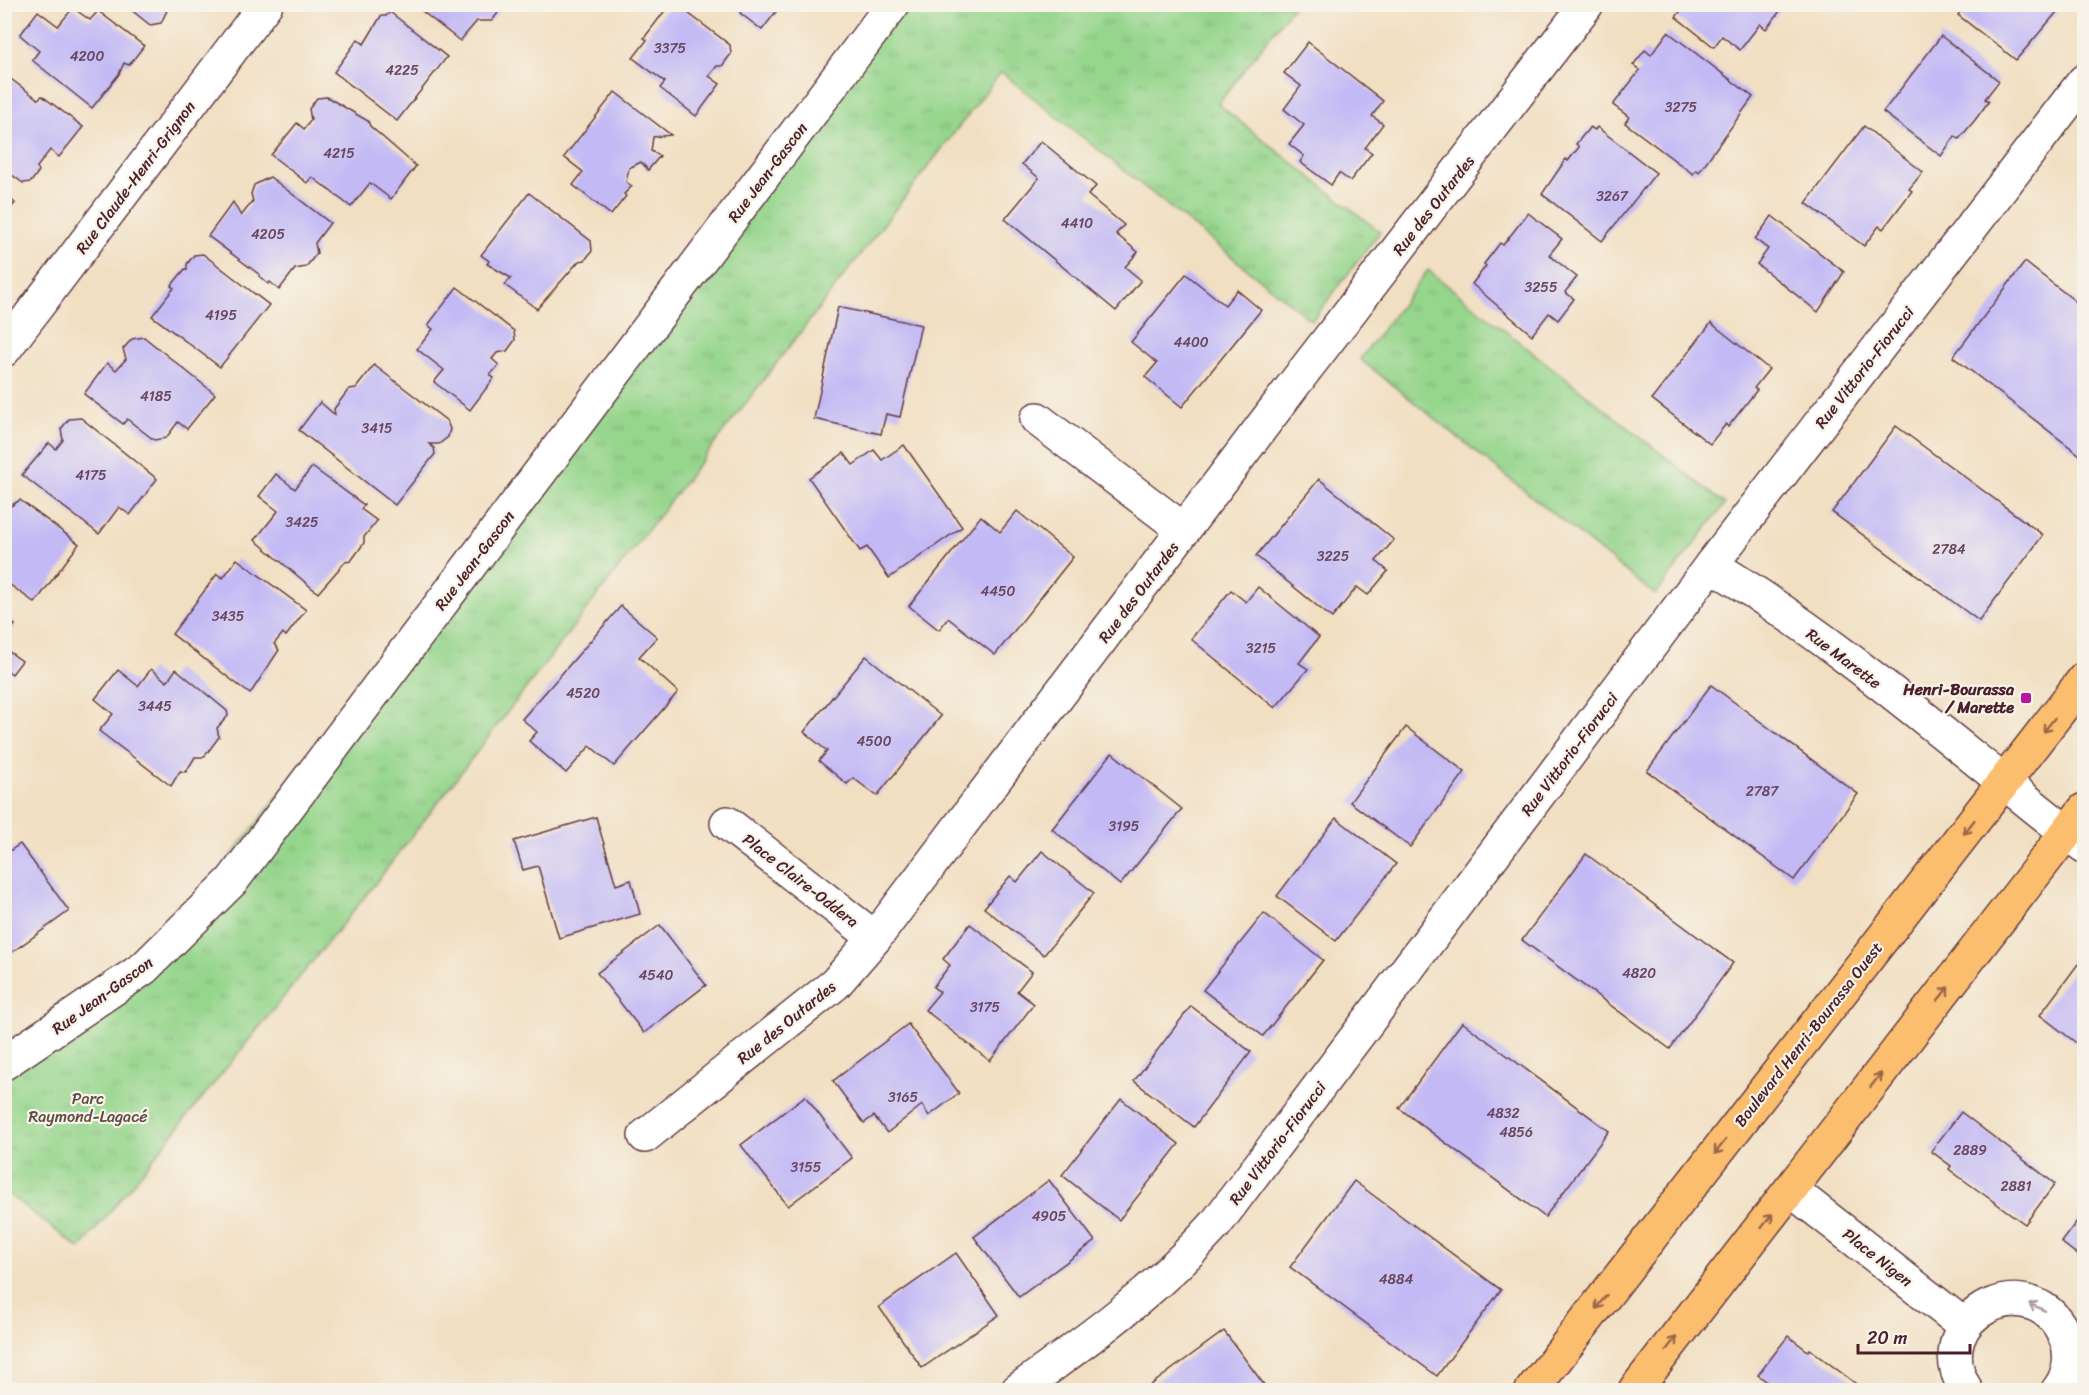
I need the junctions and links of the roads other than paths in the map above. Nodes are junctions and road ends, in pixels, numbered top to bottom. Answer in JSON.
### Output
{"nodes":[{"id":1,"x":266,"y":4,"type":"edge"},
{"id":2,"x":893,"y":4,"type":"edge"},
{"id":3,"x":1587,"y":4,"type":"edge"},
{"id":4,"x":2085,"y":81,"type":"edge"},
{"id":5,"x":4,"y":350,"type":"edge"},
{"id":6,"x":1037,"y":419,"type":"dead end"},
{"id":7,"x":1184,"y":530,"type":"junction"},
{"id":8,"x":1711,"y":566,"type":"junction"},
{"id":9,"x":2085,"y":679,"type":"edge"},
{"id":10,"x":2005,"y":781,"type":"junction"},
{"id":11,"x":727,"y":823,"type":"dead end"},
{"id":12,"x":2079,"y":830,"type":"edge"},
{"id":13,"x":875,"y":938,"type":"junction"},
{"id":14,"x":4,"y":1063,"type":"edge"},
{"id":15,"x":645,"y":1136,"type":"dead end"},
{"id":16,"x":1791,"y":1190,"type":"junction"},
{"id":17,"x":1964,"y":1325,"type":"junction"},
{"id":18,"x":1018,"y":1390,"type":"edge"},
{"id":19,"x":1532,"y":1390,"type":"edge"},
{"id":20,"x":1635,"y":1390,"type":"edge"},
{"id":21,"x":1966,"y":1390,"type":"edge"},
{"id":22,"x":2058,"y":1390,"type":"edge"}],
"edges":[{"from":1,"to":5,"type":"street","name":"Rue Claude-Henri-Grignon"},
{"from":2,"to":14,"type":"street","name":"Rue Jean-Gascon"},
{"from":3,"to":7,"type":"street","name":"Rue des Outardes"},
{"from":4,"to":8,"type":"street","name":"Rue Vittorio-Fiorucci"},
{"from":6,"to":7,"type":"street"},
{"from":7,"to":13,"type":"street","name":"Rue des Outardes"},
{"from":8,"to":10,"type":"street","name":"Rue Marette"},
{"from":8,"to":18,"type":"street","name":"Rue Vittorio-Fiorucci"},
{"from":9,"to":10,"type":"main road","name":"Boulevard Henri-Bourassa Ouest","one_way":true},
{"from":10,"to":12,"type":"street","name":"Rue Marette"},
{"from":10,"to":19,"type":"main road","name":"Boulevard Henri-Bourassa Ouest","one_way":true},
{"from":11,"to":13,"type":"street","name":"Place Claire-Oddera"},
{"from":16,"to":12,"type":"main road","one_way":true},
{"from":13,"to":15,"type":"street","name":"Rue des Outardes"},
{"from":16,"to":17,"type":"street","name":"Place Nigen"},
{"from":20,"to":16,"type":"main road","one_way":true},
{"from":17,"to":21,"type":"street"},
{"from":22,"to":17,"type":"street","one_way":true}]}
